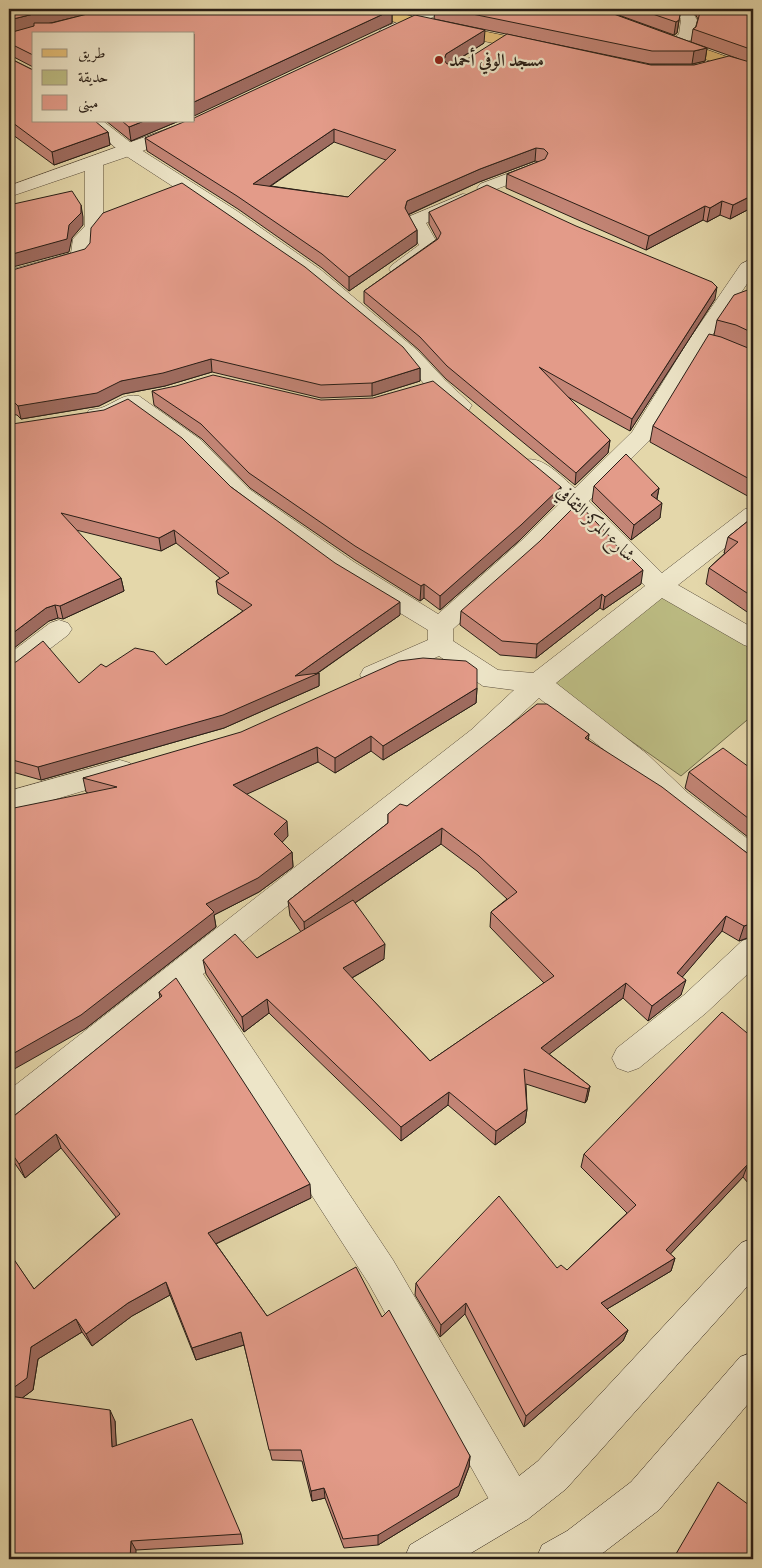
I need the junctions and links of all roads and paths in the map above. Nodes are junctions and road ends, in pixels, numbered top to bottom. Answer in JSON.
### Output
{"nodes":[{"id":1,"x":358,"y":9,"type":"edge"},
{"id":2,"x":439,"y":9,"type":"edge"},
{"id":3,"x":684,"y":9,"type":"edge"},
{"id":4,"x":410,"y":21,"type":"junction"},
{"id":5,"x":656,"y":36,"type":"edge"},
{"id":6,"x":503,"y":40,"type":"junction"},
{"id":7,"x":369,"y":41,"type":"edge"},
{"id":8,"x":674,"y":43,"type":"junction"},
{"id":9,"x":486,"y":51,"type":"edge"},
{"id":10,"x":552,"y":51,"type":"edge"},
{"id":11,"x":728,"y":62,"type":"junction"},
{"id":12,"x":699,"y":70,"type":"edge"},
{"id":13,"x":753,"y":71,"type":"edge"},
{"id":14,"x":93,"y":122,"type":"edge"},
{"id":15,"x":198,"y":122,"type":"edge"},
{"id":16,"x":129,"y":150,"type":"junction"},
{"id":17,"x":94,"y":163,"type":"junction"},
{"id":18,"x":536,"y":168,"type":"edge"},
{"id":19,"x":486,"y":188,"type":"junction"},
{"id":20,"x":9,"y":192,"type":"edge"},
{"id":21,"x":512,"y":200,"type":"edge"},
{"id":22,"x":753,"y":264,"type":"edge"},
{"id":23,"x":9,"y":276,"type":"edge"},
{"id":24,"x":382,"y":280,"type":"edge"},
{"id":25,"x":159,"y":396,"type":"edge"},
{"id":26,"x":131,"y":401,"type":"junction"},
{"id":27,"x":473,"y":416,"type":"edge"},
{"id":28,"x":78,"y":418,"type":"edge"},
{"id":29,"x":517,"y":452,"type":"edge"},
{"id":30,"x":576,"y":501,"type":"junction"},
{"id":31,"x":753,"y":514,"type":"edge"},
{"id":32,"x":660,"y":586,"type":"junction"},
{"id":33,"x":59,"y":629,"type":"dead end"},
{"id":34,"x":440,"y":635,"type":"junction"},
{"id":35,"x":753,"y":639,"type":"edge"},
{"id":36,"x":9,"y":667,"type":"edge"},
{"id":37,"x":538,"y":683,"type":"junction"},
{"id":38,"x":350,"y":685,"type":"edge"},
{"id":39,"x":140,"y":765,"type":"edge"},
{"id":40,"x":9,"y":802,"type":"edge"},
{"id":41,"x":753,"y":859,"type":"edge"},
{"id":42,"x":753,"y":950,"type":"edge"},
{"id":43,"x":184,"y":971,"type":"junction"},
{"id":44,"x":628,"y":1058,"type":"dead end"},
{"id":45,"x":9,"y":1109,"type":"edge"},
{"id":46,"x":753,"y":1255,"type":"edge"},
{"id":47,"x":753,"y":1370,"type":"edge"},
{"id":48,"x":514,"y":1505,"type":"junction"},
{"id":49,"x":579,"y":1555,"type":"edge"},
{"id":50,"x":424,"y":1559,"type":"edge"}],
"edges":[{"from":1,"to":4,"type":"main road"},
{"from":2,"to":4,"type":"street"},
{"from":3,"to":8,"type":"street"},
{"from":4,"to":6,"type":"main road"},
{"from":4,"to":7,"type":"street"},
{"from":5,"to":8,"type":"main road"},
{"from":6,"to":9,"type":"street"},
{"from":6,"to":10,"type":"main road"},
{"from":8,"to":11,"type":"main road"},
{"from":11,"to":12,"type":"main road"},
{"from":11,"to":13,"type":"main road"},
{"from":14,"to":16,"type":"street"},
{"from":15,"to":16,"type":"street"},
{"from":16,"to":17,"type":"street"},
{"from":16,"to":27,"type":"street"},
{"from":17,"to":20,"type":"street"},
{"from":17,"to":23,"type":"street"},
{"from":18,"to":19,"type":"street"},
{"from":19,"to":21,"type":"street"},
{"from":19,"to":24,"type":"street"},
{"from":22,"to":30,"type":"street"},
{"from":25,"to":26,"type":"street"},
{"from":26,"to":28,"type":"street"},
{"from":26,"to":34,"type":"street"},
{"from":29,"to":30,"type":"street","name":"شارع المركز الثقافي"},
{"from":30,"to":32,"type":"street","name":"شارع المركز الثقافي"},
{"from":30,"to":34,"type":"street"},
{"from":31,"to":32,"type":"street"},
{"from":32,"to":35,"type":"street","name":"شارع المركز الثقافي"},
{"from":32,"to":37,"type":"street"},
{"from":33,"to":36,"type":"street"},
{"from":34,"to":37,"type":"street"},
{"from":34,"to":38,"type":"street"},
{"from":37,"to":41,"type":"street"},
{"from":37,"to":43,"type":"street"},
{"from":39,"to":40,"type":"street"},
{"from":42,"to":44,"type":"street"},
{"from":43,"to":45,"type":"street"},
{"from":43,"to":48,"type":"street"},
{"from":46,"to":48,"type":"street"},
{"from":47,"to":49,"type":"street"},
{"from":48,"to":50,"type":"street"}]}
